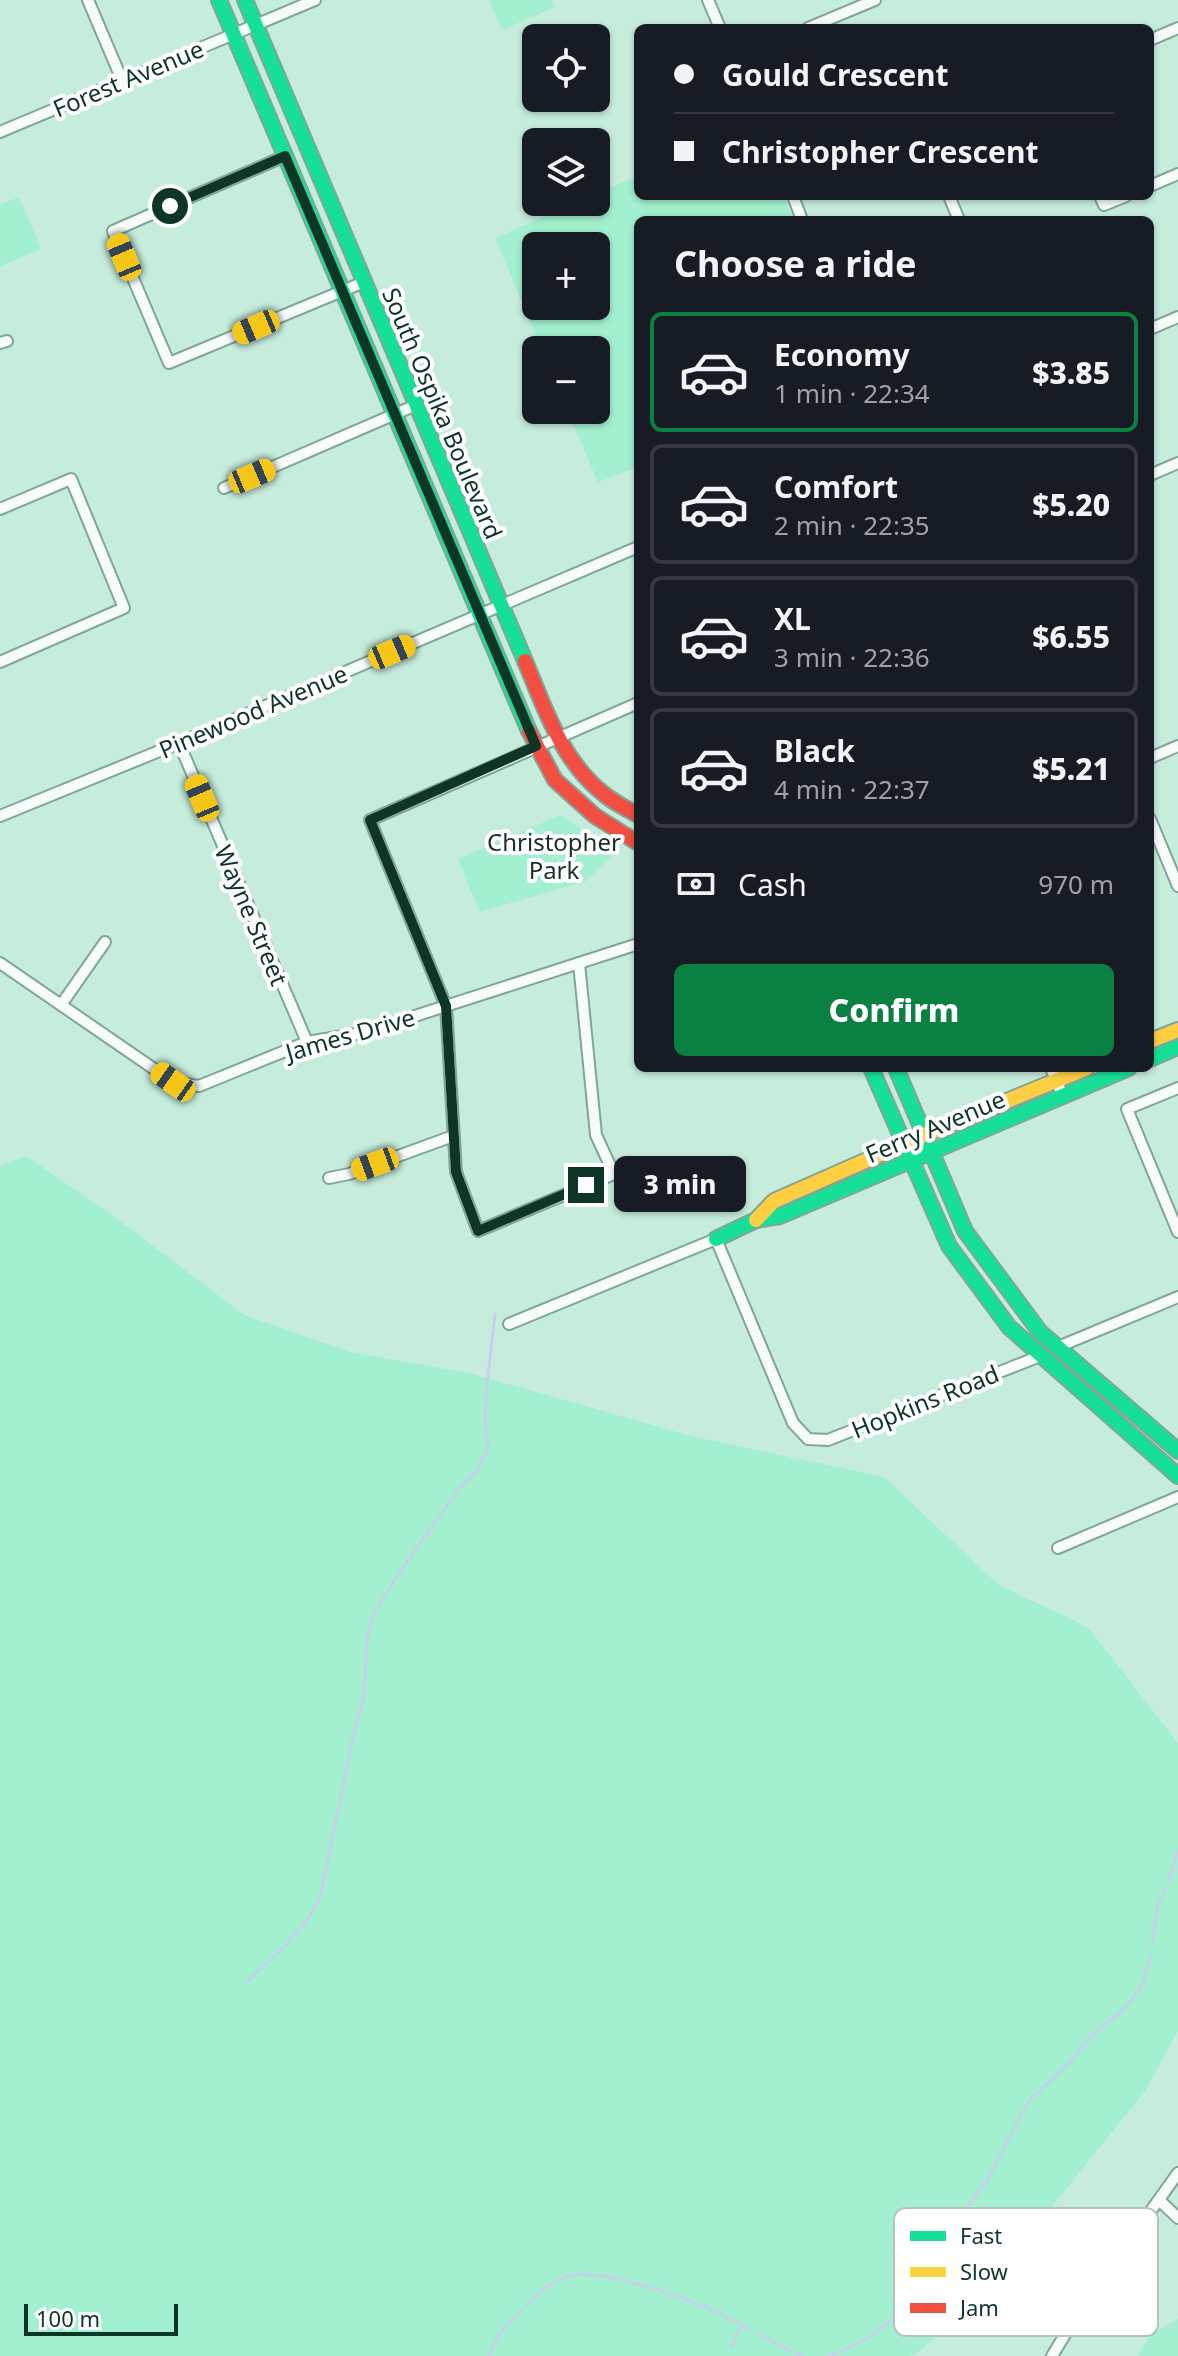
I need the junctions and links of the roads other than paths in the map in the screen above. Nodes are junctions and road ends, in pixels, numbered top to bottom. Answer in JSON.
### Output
{"nodes":[{"id":1,"x":88,"y":0,"type":"edge"},
{"id":2,"x":219,"y":0,"type":"edge"},
{"id":3,"x":245,"y":0,"type":"edge"},
{"id":4,"x":315,"y":0,"type":"edge"},
{"id":5,"x":708,"y":0,"type":"edge"},
{"id":6,"x":869,"y":1,"type":"edge"},
{"id":7,"x":718,"y":24,"type":"edge"},
{"id":8,"x":817,"y":24,"type":"edge"},
{"id":9,"x":256,"y":25,"type":"junction"},
{"id":10,"x":1178,"y":28,"type":"edge"},
{"id":11,"x":233,"y":34,"type":"junction"},
{"id":12,"x":1154,"y":38,"type":"edge"},
{"id":13,"x":122,"y":80,"type":"junction"},
{"id":14,"x":0,"y":132,"type":"edge"},
{"id":15,"x":285,"y":156,"type":"junction"},
{"id":16,"x":1178,"y":174,"type":"edge"},
{"id":17,"x":1154,"y":184,"type":"edge"},
{"id":18,"x":364,"y":282,"type":"junction"},
{"id":19,"x":342,"y":291,"type":"junction"},
{"id":20,"x":1178,"y":317,"type":"edge"},
{"id":21,"x":1154,"y":327,"type":"edge"},
{"id":22,"x":416,"y":405,"type":"junction"},
{"id":23,"x":395,"y":415,"type":"junction"},
{"id":24,"x":1178,"y":463,"type":"edge"},
{"id":25,"x":1154,"y":473,"type":"edge"},
{"id":26,"x":224,"y":488,"type":"dead end"},
{"id":27,"x":0,"y":509,"type":"edge"},
{"id":28,"x":634,"y":549,"type":"edge"},
{"id":29,"x":500,"y":606,"type":"junction"},
{"id":30,"x":479,"y":615,"type":"junction"},
{"id":31,"x":0,"y":662,"type":"edge"},
{"id":32,"x":634,"y":705,"type":"edge"},
{"id":33,"x":557,"y":737,"type":"junction"},
{"id":34,"x":179,"y":743,"type":"junction"},
{"id":35,"x":536,"y":746,"type":"junction"},
{"id":36,"x":1178,"y":746,"type":"edge"},
{"id":37,"x":1154,"y":756,"type":"edge"},
{"id":38,"x":634,"y":813,"type":"edge"},
{"id":39,"x":0,"y":816,"type":"edge"},
{"id":40,"x":1154,"y":829,"type":"edge"},
{"id":41,"x":634,"y":840,"type":"edge"},
{"id":42,"x":1178,"y":886,"type":"edge"},
{"id":43,"x":105,"y":942,"type":"dead end"},
{"id":44,"x":634,"y":945,"type":"edge"},
{"id":45,"x":0,"y":963,"type":"edge"},
{"id":46,"x":579,"y":963,"type":"junction"},
{"id":47,"x":61,"y":1005,"type":"junction"},
{"id":48,"x":446,"y":1006,"type":"junction"},
{"id":49,"x":1178,"y":1030,"type":"edge"},
{"id":50,"x":1154,"y":1039,"type":"edge"},
{"id":51,"x":307,"y":1042,"type":"junction"},
{"id":52,"x":1178,"y":1047,"type":"edge"},
{"id":53,"x":1154,"y":1057,"type":"edge"},
{"id":54,"x":873,"y":1072,"type":"edge"},
{"id":55,"x":898,"y":1072,"type":"edge"},
{"id":56,"x":1120,"y":1072,"type":"edge"},
{"id":57,"x":1054,"y":1074,"type":"edge"},
{"id":58,"x":1178,"y":1088,"type":"edge"},
{"id":59,"x":1063,"y":1096,"type":"junction"},
{"id":60,"x":924,"y":1135,"type":"junction"},
{"id":61,"x":453,"y":1136,"type":"junction"},
{"id":62,"x":904,"y":1143,"type":"junction"},
{"id":63,"x":931,"y":1152,"type":"junction"},
{"id":64,"x":911,"y":1160,"type":"junction"},
{"id":65,"x":329,"y":1178,"type":"dead end"},
{"id":66,"x":756,"y":1220,"type":"junction"},
{"id":67,"x":1178,"y":1232,"type":"edge"},
{"id":68,"x":716,"y":1239,"type":"junction"},
{"id":69,"x":1178,"y":1297,"type":"edge"},
{"id":70,"x":509,"y":1324,"type":"dead end"},
{"id":71,"x":1058,"y":1347,"type":"junction"},
{"id":72,"x":1040,"y":1356,"type":"junction"},
{"id":73,"x":1178,"y":1451,"type":"edge"},
{"id":74,"x":1178,"y":1476,"type":"edge"},
{"id":75,"x":1178,"y":1497,"type":"edge"},
{"id":76,"x":1058,"y":1548,"type":"dead end"},
{"id":77,"x":1178,"y":2173,"type":"edge"},
{"id":78,"x":1159,"y":2200,"type":"junction"},
{"id":79,"x":1153,"y":2208,"type":"edge"},
{"id":80,"x":1178,"y":2218,"type":"edge"},
{"id":81,"x":1064,"y":2336,"type":"edge"},
{"id":82,"x":1052,"y":2356,"type":"edge"}],
"edges":[{"from":1,"to":13,"type":"street"},
{"from":2,"to":11,"type":"main road","name":"South Ospika Boulevard"},
{"from":3,"to":9,"type":"main road","name":"South Ospika Boulevard"},
{"from":4,"to":9,"type":"street","name":"Forest Avenue"},
{"from":5,"to":7,"type":"street"},
{"from":6,"to":8,"type":"street"},
{"from":9,"to":11,"type":"street","name":"Forest Avenue"},
{"from":9,"to":18,"type":"main road","name":"South Ospika Boulevard"},
{"from":10,"to":12,"type":"street"},
{"from":11,"to":13,"type":"street","name":"Forest Avenue"},
{"from":11,"to":15,"type":"main road","name":"South Ospika Boulevard"},
{"from":13,"to":14,"type":"street","name":"Forest Avenue"},
{"from":15,"to":19,"type":"main road","name":"South Ospika Boulevard"},
{"from":15,"to":19,"type":"street"},
{"from":16,"to":17,"type":"street"},
{"from":18,"to":19,"type":"street"},
{"from":18,"to":22,"type":"main road","name":"South Ospika Boulevard"},
{"from":19,"to":23,"type":"main road","name":"South Ospika Boulevard"},
{"from":20,"to":21,"type":"street"},
{"from":22,"to":23,"type":"street"},
{"from":22,"to":29,"type":"main road","name":"South Ospika Boulevard"},
{"from":23,"to":26,"type":"street"},
{"from":23,"to":30,"type":"main road","name":"South Ospika Boulevard"},
{"from":24,"to":25,"type":"street"},
{"from":27,"to":31,"type":"street"},
{"from":28,"to":29,"type":"street","name":"Pinewood Avenue"},
{"from":29,"to":30,"type":"street","name":"Pinewood Avenue"},
{"from":29,"to":33,"type":"main road","name":"South Ospika Boulevard"},
{"from":30,"to":34,"type":"street","name":"Pinewood Avenue"},
{"from":30,"to":35,"type":"main road","name":"South Ospika Boulevard"},
{"from":32,"to":33,"type":"street"},
{"from":33,"to":35,"type":"street"},
{"from":33,"to":38,"type":"main road","name":"South Ospika Boulevard"},
{"from":34,"to":39,"type":"street","name":"Pinewood Avenue"},
{"from":34,"to":51,"type":"street","name":"Wayne Street"},
{"from":35,"to":41,"type":"main road","name":"South Ospika Boulevard"},
{"from":35,"to":48,"type":"street"},
{"from":36,"to":37,"type":"street"},
{"from":40,"to":42,"type":"street"},
{"from":43,"to":47,"type":"street"},
{"from":44,"to":46,"type":"street","name":"James Drive"},
{"from":45,"to":47,"type":"street","name":"James Drive"},
{"from":46,"to":48,"type":"street","name":"James Drive"},
{"from":46,"to":61,"type":"street"},
{"from":47,"to":51,"type":"street","name":"James Drive"},
{"from":48,"to":51,"type":"street","name":"James Drive"},
{"from":48,"to":61,"type":"street"},
{"from":49,"to":50,"type":"main road"},
{"from":52,"to":53,"type":"main road"},
{"from":54,"to":62,"type":"main road"},
{"from":55,"to":60,"type":"main road"},
{"from":56,"to":59,"type":"main road","name":"Ferry Avenue"},
{"from":57,"to":59,"type":"street"},
{"from":57,"to":60,"type":"main road","name":"Ferry Avenue"},
{"from":58,"to":67,"type":"street"},
{"from":59,"to":63,"type":"main road","name":"Ferry Avenue"},
{"from":60,"to":62,"type":"main road","name":"Ferry Avenue"},
{"from":60,"to":63,"type":"main road"},
{"from":61,"to":65,"type":"street"},
{"from":62,"to":64,"type":"main road"},
{"from":62,"to":66,"type":"main road","name":"Ferry Avenue"},
{"from":63,"to":64,"type":"main road","name":"Ferry Avenue"},
{"from":63,"to":71,"type":"main road"},
{"from":64,"to":66,"type":"main road","name":"Ferry Avenue"},
{"from":64,"to":72,"type":"main road"},
{"from":66,"to":68,"type":"main road","name":"Ferry Avenue"},
{"from":68,"to":70,"type":"street","name":"Ferry Avenue"},
{"from":68,"to":72,"type":"street","name":"Hopkins Road"},
{"from":69,"to":71,"type":"street"},
{"from":71,"to":73,"type":"main road"},
{"from":72,"to":74,"type":"main road"},
{"from":75,"to":76,"type":"street"},
{"from":77,"to":78,"type":"street"},
{"from":78,"to":79,"type":"street"},
{"from":78,"to":80,"type":"street"},
{"from":81,"to":82,"type":"street"}]}
